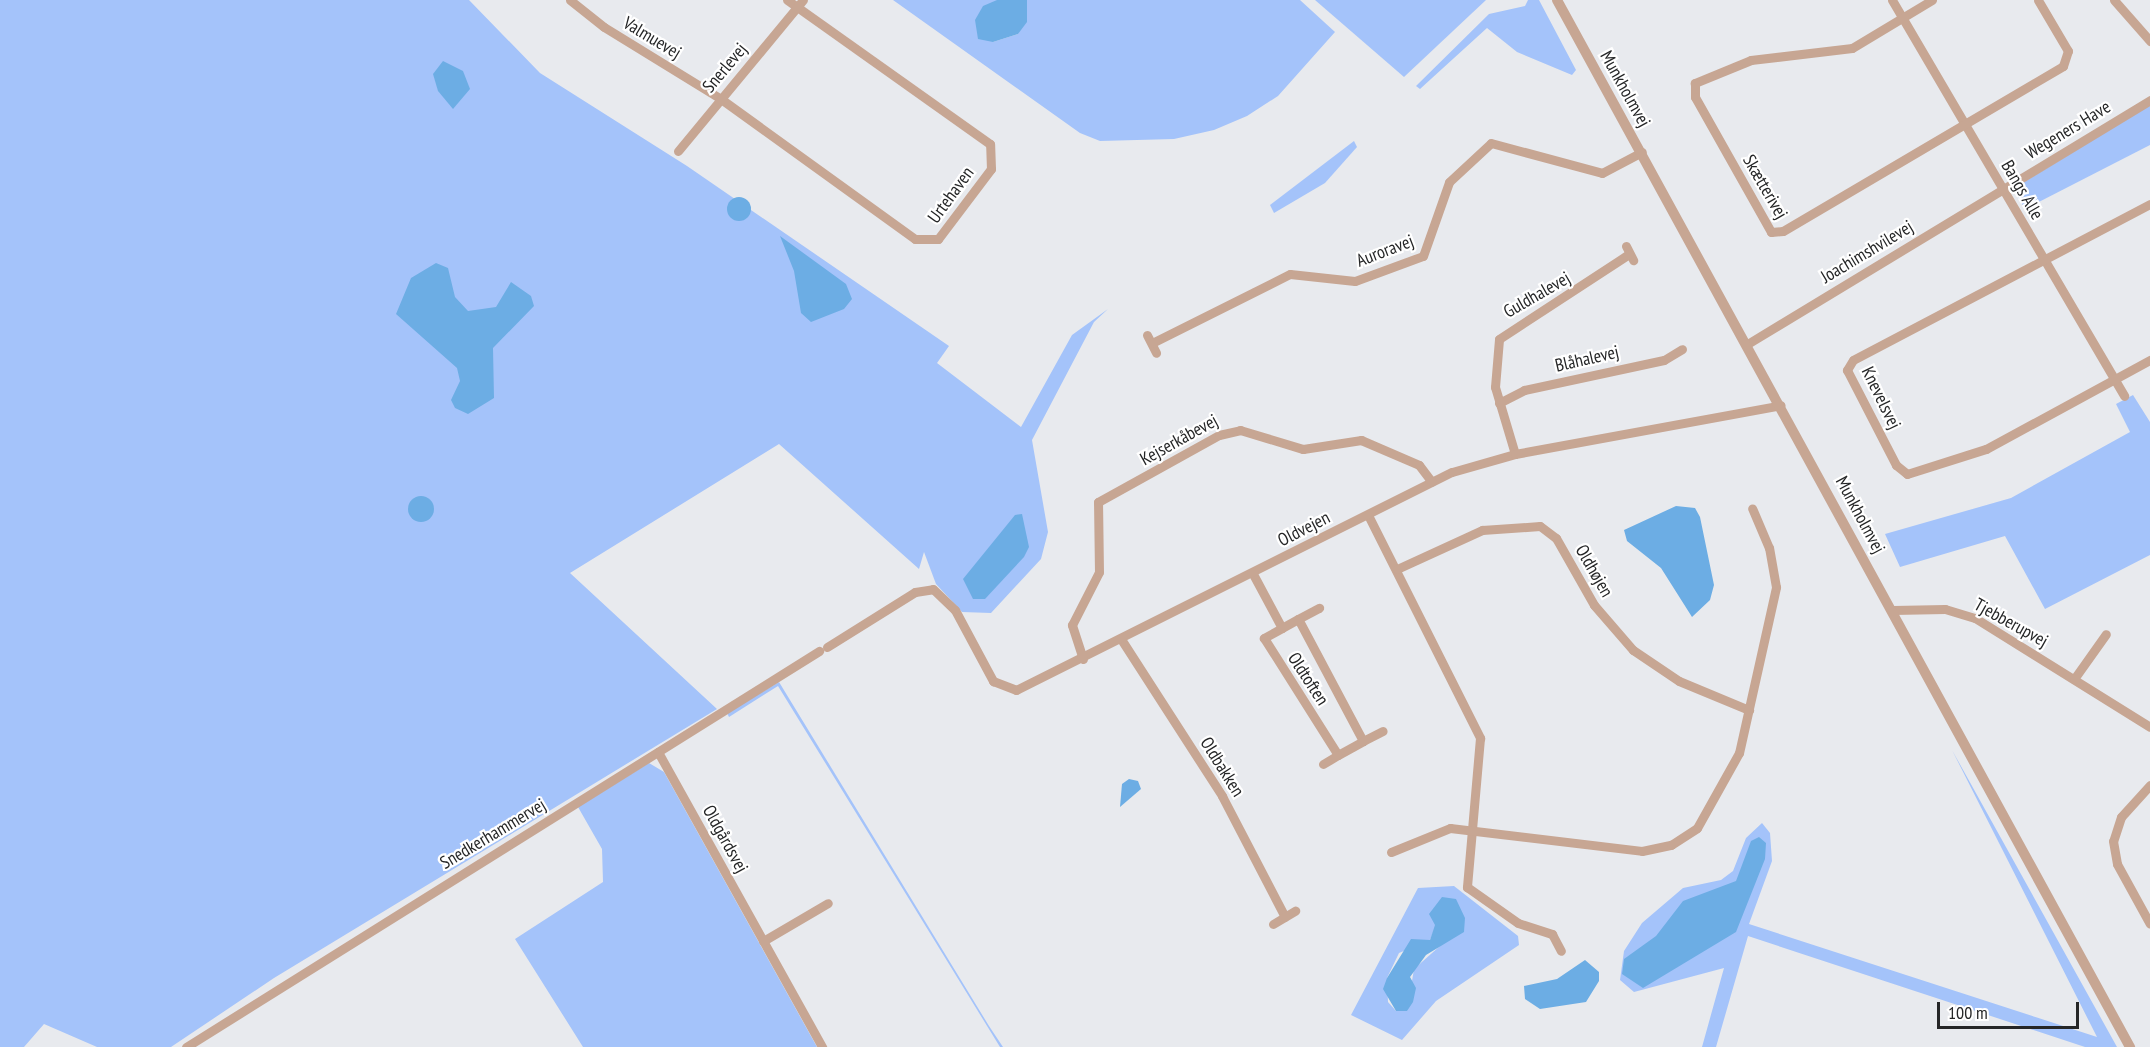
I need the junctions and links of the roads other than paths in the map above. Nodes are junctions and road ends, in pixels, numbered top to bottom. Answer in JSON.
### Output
{"nodes":[{"id":1,"x":570,"y":0,"type":"edge"},
{"id":2,"x":787,"y":0,"type":"edge"},
{"id":3,"x":1557,"y":0,"type":"edge"},
{"id":4,"x":1892,"y":0,"type":"edge"},
{"id":5,"x":1932,"y":0,"type":"edge"},
{"id":6,"x":2038,"y":0,"type":"edge"},
{"id":7,"x":2114,"y":0,"type":"edge"},
{"id":8,"x":801,"y":4,"type":"edge"},
{"id":9,"x":1902,"y":18,"type":"junction"},
{"id":10,"x":2150,"y":41,"type":"edge"},
{"id":11,"x":721,"y":99,"type":"junction"},
{"id":12,"x":2150,"y":100,"type":"edge"},
{"id":13,"x":1965,"y":124,"type":"junction"},
{"id":14,"x":678,"y":151,"type":"dead end"},
{"id":15,"x":1642,"y":152,"type":"junction"},
{"id":16,"x":2003,"y":189,"type":"junction"},
{"id":17,"x":2150,"y":204,"type":"edge"},
{"id":18,"x":1629,"y":253,"type":"dead end"},
{"id":19,"x":2044,"y":260,"type":"junction"},
{"id":20,"x":1749,"y":343,"type":"junction"},
{"id":21,"x":1682,"y":348,"type":"dead end"},
{"id":22,"x":1156,"y":353,"type":"dead end"},
{"id":23,"x":2150,"y":360,"type":"edge"},
{"id":24,"x":2115,"y":380,"type":"junction"},
{"id":25,"x":2124,"y":396,"type":"dead end"},
{"id":26,"x":1499,"y":403,"type":"junction"},
{"id":27,"x":1781,"y":405,"type":"junction"},
{"id":28,"x":1515,"y":454,"type":"junction"},
{"id":29,"x":1432,"y":482,"type":"junction"},
{"id":30,"x":1752,"y":508,"type":"dead end"},
{"id":31,"x":1368,"y":515,"type":"junction"},
{"id":32,"x":1396,"y":569,"type":"junction"},
{"id":33,"x":1252,"y":574,"type":"junction"},
{"id":34,"x":908,"y":596,"type":"joint"},
{"id":35,"x":1319,"y":608,"type":"dead end"},
{"id":36,"x":1893,"y":610,"type":"junction"},
{"id":37,"x":1298,"y":619,"type":"junction"},
{"id":38,"x":1282,"y":628,"type":"junction"},
{"id":39,"x":2106,"y":633,"type":"dead end"},
{"id":40,"x":1122,"y":639,"type":"junction"},
{"id":41,"x":1083,"y":660,"type":"junction"},
{"id":42,"x":2074,"y":679,"type":"junction"},
{"id":43,"x":1749,"y":710,"type":"junction"},
{"id":44,"x":2150,"y":727,"type":"edge"},
{"id":45,"x":1383,"y":731,"type":"dead end"},
{"id":46,"x":1363,"y":741,"type":"junction"},
{"id":47,"x":658,"y":752,"type":"junction"},
{"id":48,"x":1338,"y":755,"type":"junction"},
{"id":49,"x":1323,"y":764,"type":"dead end"},
{"id":50,"x":2150,"y":785,"type":"edge"},
{"id":51,"x":1473,"y":828,"type":"junction"},
{"id":52,"x":1391,"y":852,"type":"dead end"},
{"id":53,"x":828,"y":903,"type":"dead end"},
{"id":54,"x":1295,"y":911,"type":"dead end"},
{"id":55,"x":1285,"y":917,"type":"junction"},
{"id":56,"x":1273,"y":924,"type":"dead end"},
{"id":57,"x":2150,"y":924,"type":"edge"},
{"id":58,"x":764,"y":941,"type":"junction"},
{"id":59,"x":1561,"y":951,"type":"dead end"},
{"id":60,"x":186,"y":1047,"type":"edge"},
{"id":61,"x":822,"y":1047,"type":"edge"},
{"id":62,"x":2130,"y":1047,"type":"edge"}],
"edges":[{"from":1,"to":11,"type":"street","name":"Valmuevej"},
{"from":2,"to":8,"type":"street"},
{"from":3,"to":15,"type":"street","name":"Munkholmvej"},
{"from":4,"to":9,"type":"street","name":"Bangs Alle"},
{"from":5,"to":9,"type":"street","name":"Skætterivej"},
{"from":6,"to":13,"type":"street","name":"Skætterivej"},
{"from":7,"to":10,"type":"street"},
{"from":8,"to":11,"type":"street","name":"Snerlevej"},
{"from":8,"to":11,"type":"street","name":"Urtehaven"},
{"from":9,"to":13,"type":"street","name":"Bangs Alle"},
{"from":9,"to":13,"type":"street","name":"Skætterivej"},
{"from":11,"to":14,"type":"street","name":"Snerlevej"},
{"from":12,"to":16,"type":"street","name":"Wegeners Have"},
{"from":13,"to":16,"type":"street","name":"Bangs Alle"},
{"from":15,"to":20,"type":"street","name":"Munkholmvej"},
{"from":15,"to":22,"type":"street","name":"Auroravej"},
{"from":16,"to":19,"type":"street","name":"Bangs Alle"},
{"from":16,"to":20,"type":"street","name":"Joachimshvilevej"},
{"from":17,"to":19,"type":"street","name":"Knevelsvej"},
{"from":18,"to":26,"type":"street","name":"Guldhalevej"},
{"from":19,"to":24,"type":"street","name":"Bangs Alle"},
{"from":19,"to":24,"type":"street","name":"Knevelsvej"},
{"from":20,"to":27,"type":"street","name":"Munkholmvej"},
{"from":21,"to":26,"type":"street","name":"Blåhalevej"},
{"from":23,"to":24,"type":"street","name":"Knevelsvej"},
{"from":24,"to":25,"type":"street","name":"Bangs Alle"},
{"from":26,"to":28,"type":"street","name":"Guldhalevej"},
{"from":27,"to":28,"type":"street","name":"Oldvejen"},
{"from":27,"to":36,"type":"street","name":"Munkholmvej"},
{"from":28,"to":29,"type":"street","name":"Oldvejen"},
{"from":29,"to":31,"type":"street","name":"Oldvejen"},
{"from":29,"to":41,"type":"street","name":"Kejserkåbevej"},
{"from":30,"to":43,"type":"street"},
{"from":31,"to":32,"type":"street"},
{"from":31,"to":33,"type":"street","name":"Oldvejen"},
{"from":32,"to":43,"type":"street","name":"Oldhøjen"},
{"from":32,"to":51,"type":"street"},
{"from":33,"to":38,"type":"street"},
{"from":33,"to":40,"type":"street","name":"Oldvejen"},
{"from":34,"to":41,"type":"street","name":"Oldvejen"},
{"from":34,"to":47,"type":"street","name":"Snedkerhammervej"},
{"from":35,"to":37,"type":"street"},
{"from":36,"to":42,"type":"street","name":"Tjebberupvej"},
{"from":36,"to":62,"type":"street","name":"Munkholmvej"},
{"from":37,"to":38,"type":"street","name":"Oldtoften"},
{"from":37,"to":46,"type":"street","name":"Oldtoften"},
{"from":38,"to":48,"type":"street","name":"Oldtoften"},
{"from":39,"to":42,"type":"street"},
{"from":40,"to":41,"type":"street","name":"Oldvejen"},
{"from":40,"to":55,"type":"street","name":"Oldbakken"},
{"from":42,"to":44,"type":"street","name":"Tjebberupvej"},
{"from":43,"to":51,"type":"street"},
{"from":45,"to":46,"type":"street"},
{"from":46,"to":48,"type":"street"},
{"from":47,"to":58,"type":"street","name":"Oldgårdsvej"},
{"from":47,"to":60,"type":"street","name":"Snedkerhammervej"},
{"from":48,"to":49,"type":"street"},
{"from":50,"to":57,"type":"street"},
{"from":51,"to":52,"type":"street"},
{"from":51,"to":59,"type":"street"},
{"from":53,"to":58,"type":"street"},
{"from":54,"to":55,"type":"street"},
{"from":55,"to":56,"type":"street"},
{"from":58,"to":61,"type":"street","name":"Oldgårdsvej"}]}
